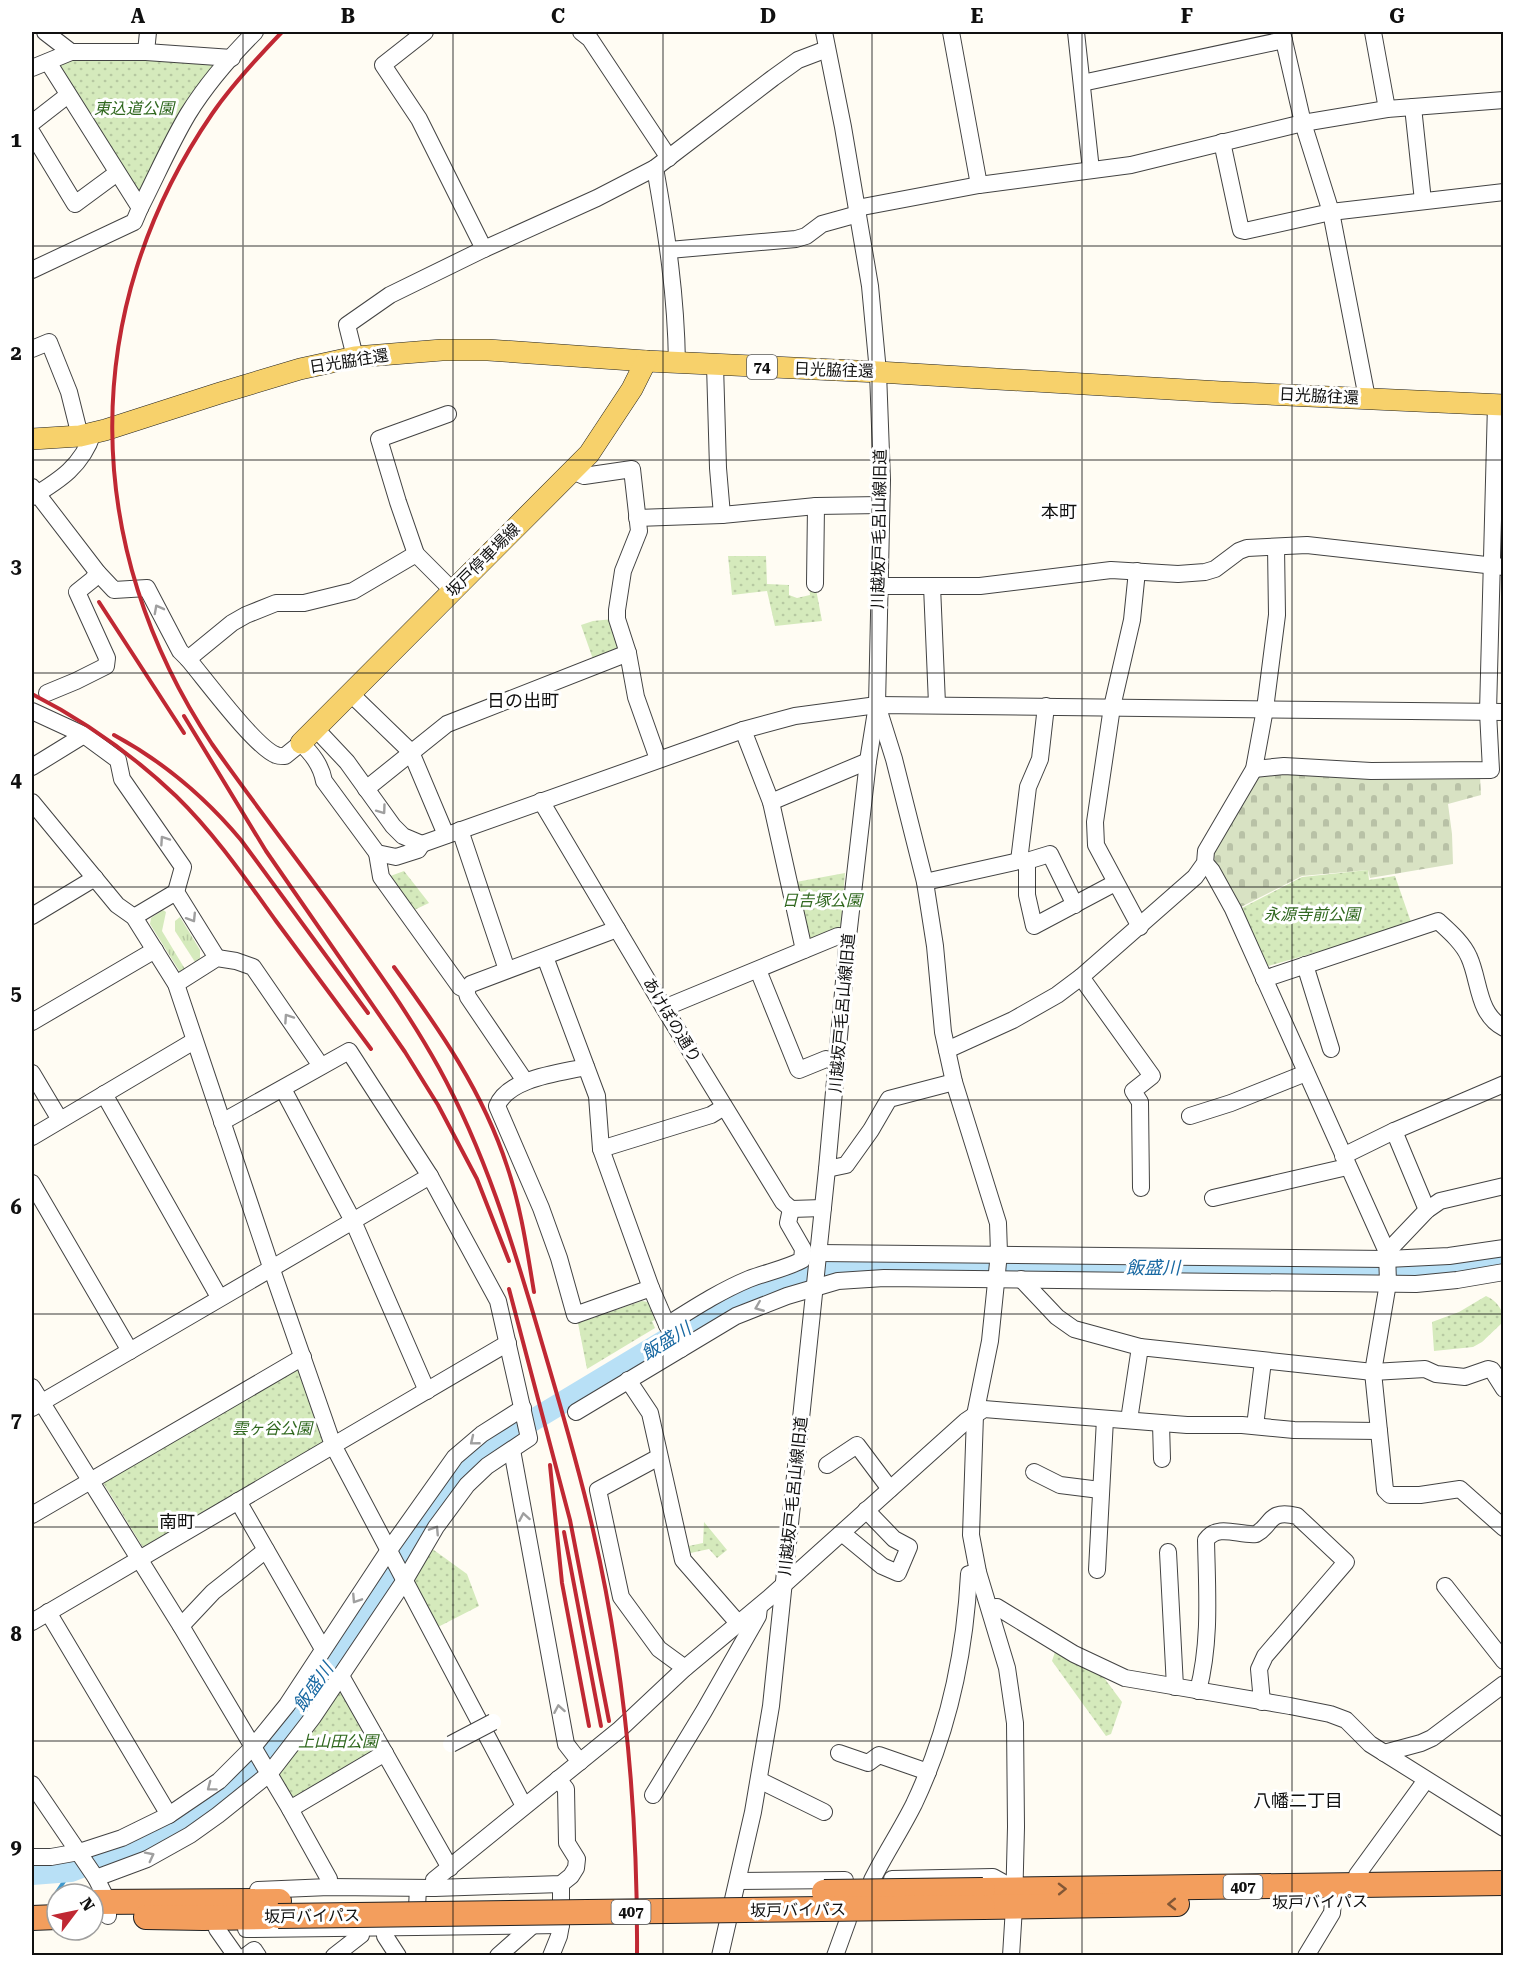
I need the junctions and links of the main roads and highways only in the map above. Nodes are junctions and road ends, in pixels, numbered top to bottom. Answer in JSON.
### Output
{"nodes":[{"id":1,"x":646,"y":362,"type":"junction"},
{"id":2,"x":1500,"y":405,"type":"edge"},
{"id":3,"x":32,"y":439,"type":"edge"},
{"id":4,"x":308,"y":736,"type":"road end"},
{"id":5,"x":1503,"y":1883,"type":"edge"},
{"id":6,"x":1015,"y":1898,"type":"junction"},
{"id":7,"x":1503,"y":1899,"type":"edge"},
{"id":8,"x":105,"y":1909,"type":"edge"}],
"edges":[{"from":1,"to":2,"type":"main road","name":"日光脇往還","number":"74"},
{"from":1,"to":3,"type":"main road","name":"日光脇往還","number":"74"},
{"from":1,"to":4,"type":"main road","name":"坂戸停車場線"},
{"from":6,"to":5,"type":"highway","name":"坂戸バイパス","number":"407","one_way":true},
{"from":7,"to":6,"type":"highway","name":"坂戸バイパス","number":"407","one_way":true},
{"from":6,"to":8,"type":"highway","name":"坂戸バイパス","number":"407","bridge":true}]}
